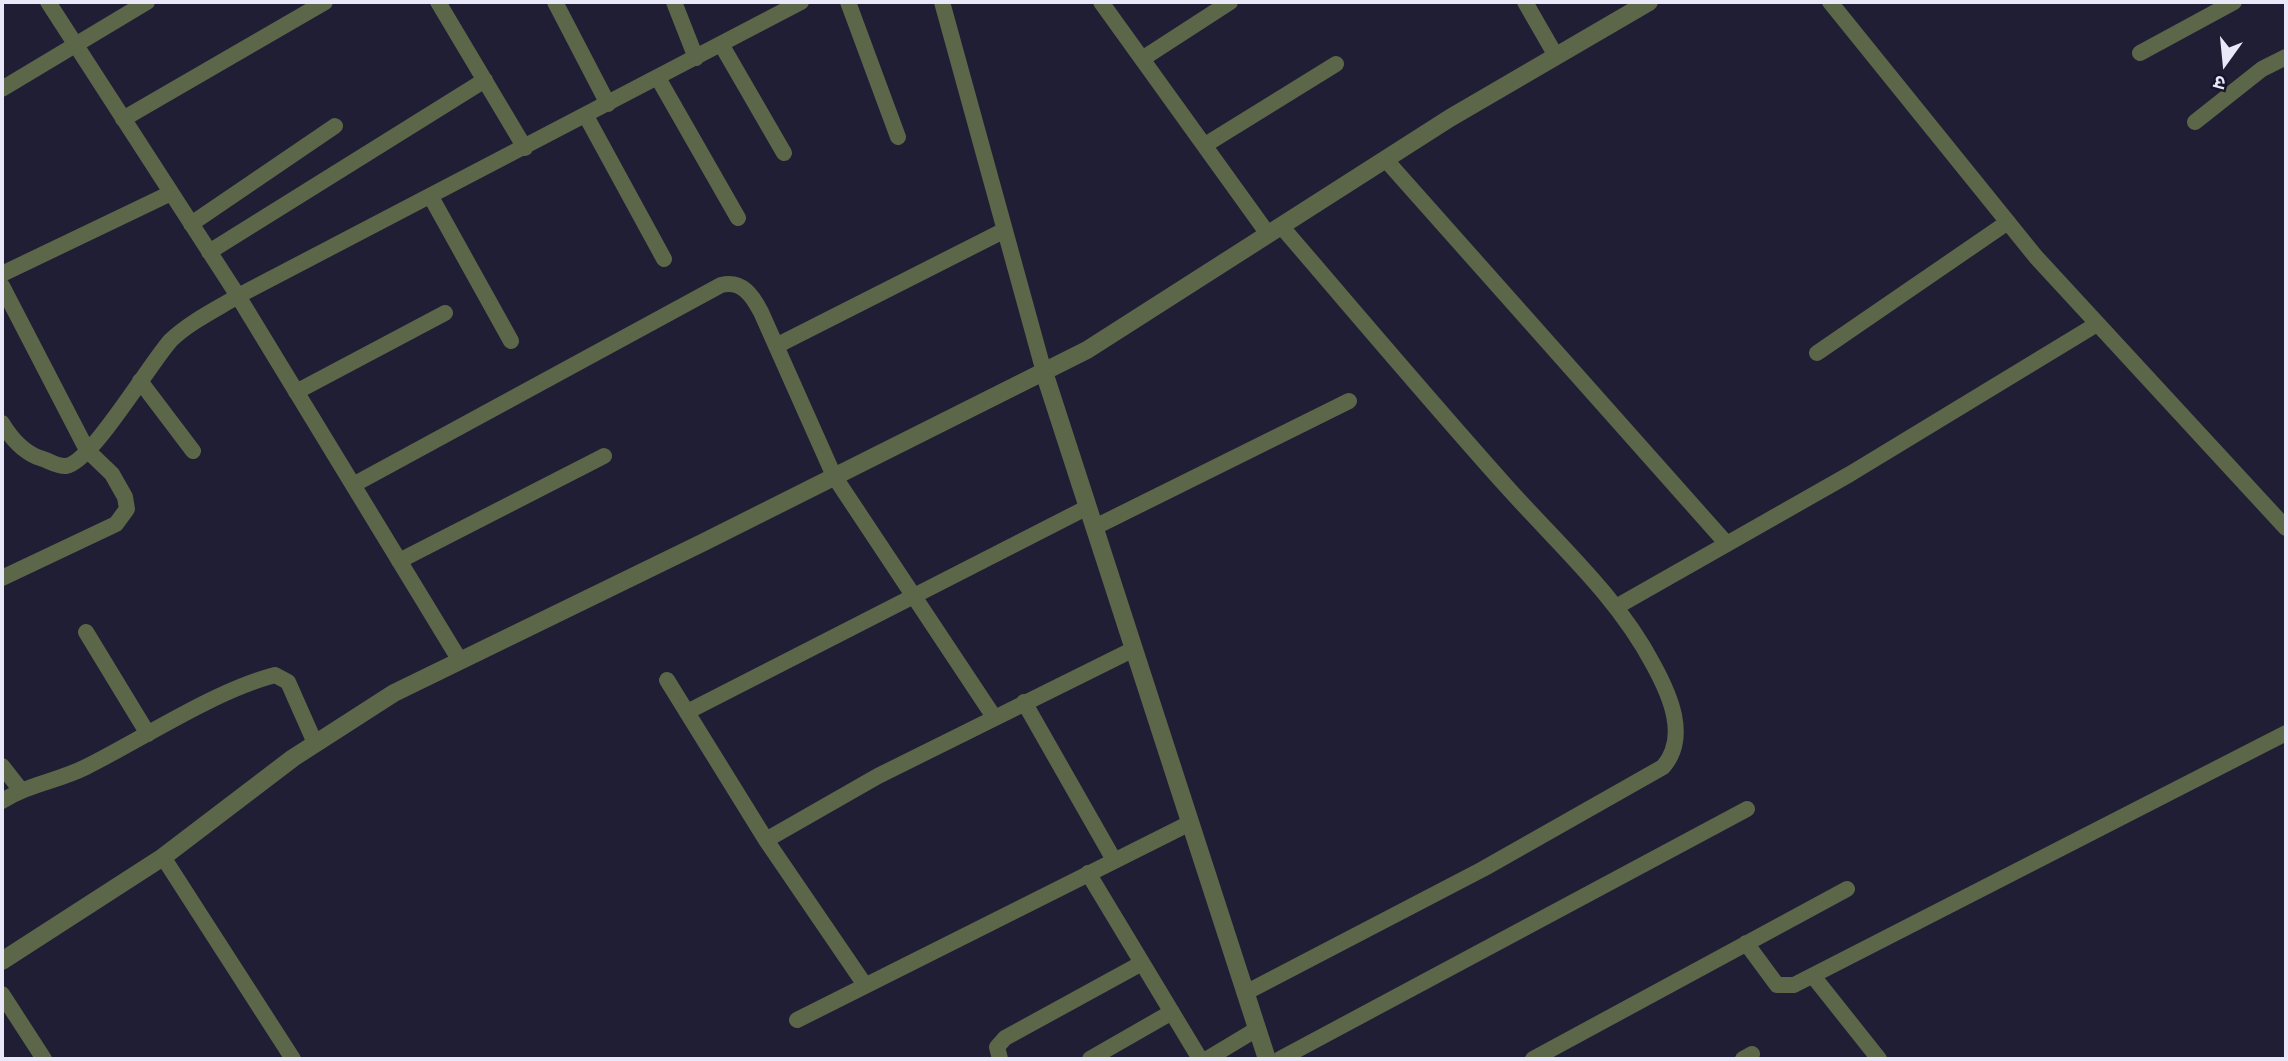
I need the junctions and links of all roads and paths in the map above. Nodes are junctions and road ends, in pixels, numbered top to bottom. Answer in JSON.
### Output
{"nodes":[{"id":1,"x":48,"y":2,"type":"edge"},
{"id":2,"x":147,"y":2,"type":"edge"},
{"id":3,"x":326,"y":2,"type":"edge"},
{"id":4,"x":438,"y":2,"type":"edge"},
{"id":5,"x":555,"y":2,"type":"edge"},
{"id":6,"x":674,"y":2,"type":"edge"},
{"id":7,"x":848,"y":2,"type":"edge"},
{"id":8,"x":942,"y":2,"type":"edge"},
{"id":9,"x":1101,"y":2,"type":"edge"},
{"id":10,"x":1230,"y":2,"type":"edge"},
{"id":11,"x":1525,"y":2,"type":"edge"},
{"id":12,"x":1649,"y":2,"type":"edge"},
{"id":13,"x":1830,"y":2,"type":"edge"},
{"id":14,"x":2234,"y":2,"type":"edge"},
{"id":15,"x":792,"y":4,"type":"edge"},
{"id":16,"x":75,"y":44,"type":"junction"},
{"id":17,"x":721,"y":44,"type":"junction"},
{"id":18,"x":2140,"y":53,"type":"dead end"},
{"id":19,"x":1556,"y":56,"type":"junction"},
{"id":20,"x":2286,"y":57,"type":"edge"},
{"id":21,"x":695,"y":58,"type":"junction"},
{"id":22,"x":1142,"y":59,"type":"junction"},
{"id":23,"x":1336,"y":64,"type":"dead end"},
{"id":24,"x":657,"y":78,"type":"junction"},
{"id":25,"x":485,"y":80,"type":"junction"},
{"id":26,"x":2,"y":89,"type":"edge"},
{"id":27,"x":608,"y":104,"type":"junction"},
{"id":28,"x":586,"y":116,"type":"junction"},
{"id":29,"x":123,"y":119,"type":"junction"},
{"id":30,"x":2195,"y":122,"type":"dead end"},
{"id":31,"x":335,"y":126,"type":"dead end"},
{"id":32,"x":898,"y":137,"type":"dead end"},
{"id":33,"x":1205,"y":145,"type":"junction"},
{"id":34,"x":525,"y":148,"type":"junction"},
{"id":35,"x":784,"y":153,"type":"dead end"},
{"id":36,"x":1385,"y":159,"type":"junction"},
{"id":37,"x":170,"y":193,"type":"junction"},
{"id":38,"x":430,"y":197,"type":"junction"},
{"id":39,"x":738,"y":218,"type":"dead end"},
{"id":40,"x":2008,"y":222,"type":"junction"},
{"id":41,"x":191,"y":225,"type":"junction"},
{"id":42,"x":1005,"y":230,"type":"junction"},
{"id":43,"x":1275,"y":230,"type":"junction"},
{"id":44,"x":209,"y":251,"type":"junction"},
{"id":45,"x":664,"y":259,"type":"dead end"},
{"id":46,"x":2,"y":274,"type":"edge"},
{"id":47,"x":2,"y":286,"type":"edge"},
{"id":48,"x":238,"y":296,"type":"junction"},
{"id":49,"x":444,"y":313,"type":"dead end"},
{"id":50,"x":2097,"y":324,"type":"junction"},
{"id":51,"x":511,"y":341,"type":"dead end"},
{"id":52,"x":776,"y":346,"type":"junction"},
{"id":53,"x":1817,"y":352,"type":"dead end"},
{"id":54,"x":1044,"y":372,"type":"junction"},
{"id":55,"x":140,"y":381,"type":"junction"},
{"id":56,"x":296,"y":392,"type":"junction"},
{"id":57,"x":1349,"y":401,"type":"dead end"},
{"id":58,"x":2,"y":423,"type":"edge"},
{"id":59,"x":87,"y":450,"type":"junction"},
{"id":60,"x":193,"y":451,"type":"dead end"},
{"id":61,"x":604,"y":456,"type":"dead end"},
{"id":62,"x":834,"y":476,"type":"junction"},
{"id":63,"x":353,"y":485,"type":"junction"},
{"id":64,"x":1088,"y":507,"type":"junction"},
{"id":65,"x":1095,"y":527,"type":"junction"},
{"id":66,"x":2286,"y":528,"type":"edge"},
{"id":67,"x":1727,"y":544,"type":"junction"},
{"id":68,"x":399,"y":561,"type":"junction"},
{"id":69,"x":2,"y":578,"type":"edge"},
{"id":70,"x":912,"y":596,"type":"junction"},
{"id":71,"x":1616,"y":607,"type":"junction"},
{"id":72,"x":86,"y":632,"type":"dead end"},
{"id":73,"x":1134,"y":649,"type":"junction"},
{"id":74,"x":459,"y":659,"type":"junction"},
{"id":75,"x":667,"y":680,"type":"dead end"},
{"id":76,"x":1024,"y":702,"type":"junction"},
{"id":77,"x":687,"y":712,"type":"junction"},
{"id":78,"x":994,"y":717,"type":"junction"},
{"id":79,"x":2286,"y":733,"type":"edge"},
{"id":80,"x":148,"y":734,"type":"junction"},
{"id":81,"x":314,"y":743,"type":"junction"},
{"id":82,"x":2,"y":766,"type":"edge"},
{"id":83,"x":20,"y":789,"type":"junction"},
{"id":84,"x":2,"y":801,"type":"edge"},
{"id":85,"x":1747,"y":808,"type":"dead end"},
{"id":86,"x":1190,"y":823,"type":"junction"},
{"id":87,"x":766,"y":840,"type":"junction"},
{"id":88,"x":163,"y":856,"type":"junction"},
{"id":89,"x":1114,"y":860,"type":"junction"},
{"id":90,"x":1088,"y":873,"type":"junction"},
{"id":91,"x":1847,"y":889,"type":"dead end"},
{"id":92,"x":1746,"y":943,"type":"junction"},
{"id":93,"x":2,"y":961,"type":"edge"},
{"id":94,"x":1142,"y":963,"type":"junction"},
{"id":95,"x":1813,"y":976,"type":"junction"},
{"id":96,"x":865,"y":985,"type":"junction"},
{"id":97,"x":1245,"y":993,"type":"junction"},
{"id":98,"x":2,"y":994,"type":"edge"},
{"id":99,"x":1171,"y":1012,"type":"junction"},
{"id":100,"x":797,"y":1020,"type":"dead end"},
{"id":101,"x":1257,"y":1029,"type":"junction"},
{"id":102,"x":44,"y":1059,"type":"edge"},
{"id":103,"x":293,"y":1059,"type":"edge"},
{"id":104,"x":1000,"y":1059,"type":"edge"},
{"id":105,"x":1090,"y":1059,"type":"edge"},
{"id":106,"x":1200,"y":1059,"type":"edge"},
{"id":107,"x":1207,"y":1059,"type":"edge"},
{"id":108,"x":1267,"y":1059,"type":"edge"},
{"id":109,"x":1280,"y":1059,"type":"edge"},
{"id":110,"x":1533,"y":1059,"type":"edge"},
{"id":111,"x":1879,"y":1059,"type":"edge"}],
"edges":[{"from":1,"to":16,"type":"street"},
{"from":2,"to":16,"type":"street"},
{"from":3,"to":29,"type":"street"},
{"from":4,"to":25,"type":"street"},
{"from":5,"to":27,"type":"street"},
{"from":6,"to":21,"type":"street"},
{"from":7,"to":32,"type":"street"},
{"from":8,"to":42,"type":"street"},
{"from":9,"to":22,"type":"street"},
{"from":10,"to":22,"type":"street"},
{"from":11,"to":19,"type":"street"},
{"from":12,"to":19,"type":"street"},
{"from":13,"to":40,"type":"street"},
{"from":14,"to":18,"type":"street"},
{"from":15,"to":17,"type":"street"},
{"from":16,"to":26,"type":"street"},
{"from":16,"to":29,"type":"street"},
{"from":17,"to":21,"type":"street"},
{"from":17,"to":35,"type":"street"},
{"from":19,"to":36,"type":"street"},
{"from":20,"to":30,"type":"street"},
{"from":21,"to":24,"type":"street"},
{"from":22,"to":33,"type":"street"},
{"from":23,"to":33,"type":"street"},
{"from":24,"to":27,"type":"street"},
{"from":24,"to":39,"type":"street"},
{"from":25,"to":34,"type":"street"},
{"from":25,"to":44,"type":"street"},
{"from":27,"to":28,"type":"street"},
{"from":28,"to":34,"type":"street"},
{"from":28,"to":45,"type":"street"},
{"from":29,"to":37,"type":"street"},
{"from":31,"to":41,"type":"street"},
{"from":33,"to":43,"type":"street"},
{"from":34,"to":38,"type":"street"},
{"from":36,"to":43,"type":"street"},
{"from":36,"to":67,"type":"street"},
{"from":37,"to":41,"type":"street"},
{"from":37,"to":46,"type":"street"},
{"from":38,"to":48,"type":"street"},
{"from":38,"to":51,"type":"street"},
{"from":40,"to":50,"type":"street"},
{"from":40,"to":53,"type":"street"},
{"from":41,"to":44,"type":"street"},
{"from":42,"to":52,"type":"street"},
{"from":42,"to":54,"type":"street"},
{"from":43,"to":54,"type":"street"},
{"from":43,"to":71,"type":"street"},
{"from":44,"to":48,"type":"street"},
{"from":47,"to":59,"type":"street"},
{"from":48,"to":55,"type":"street"},
{"from":48,"to":56,"type":"street"},
{"from":49,"to":56,"type":"street"},
{"from":50,"to":66,"type":"street"},
{"from":50,"to":67,"type":"street"},
{"from":52,"to":62,"type":"street"},
{"from":52,"to":63,"type":"street"},
{"from":54,"to":62,"type":"street"},
{"from":54,"to":64,"type":"street"},
{"from":55,"to":59,"type":"street"},
{"from":55,"to":60,"type":"street"},
{"from":56,"to":63,"type":"street"},
{"from":57,"to":65,"type":"street"},
{"from":58,"to":59,"type":"street"},
{"from":59,"to":69,"type":"street"},
{"from":61,"to":68,"type":"street"},
{"from":62,"to":70,"type":"street"},
{"from":62,"to":74,"type":"street"},
{"from":63,"to":68,"type":"street"},
{"from":64,"to":65,"type":"street"},
{"from":64,"to":70,"type":"street"},
{"from":65,"to":73,"type":"street"},
{"from":67,"to":71,"type":"street"},
{"from":68,"to":74,"type":"street"},
{"from":70,"to":77,"type":"street"},
{"from":70,"to":78,"type":"street"},
{"from":71,"to":97,"type":"street"},
{"from":72,"to":80,"type":"street"},
{"from":73,"to":76,"type":"street"},
{"from":73,"to":86,"type":"street"},
{"from":74,"to":81,"type":"street"},
{"from":75,"to":77,"type":"street"},
{"from":76,"to":78,"type":"street"},
{"from":76,"to":89,"type":"street"},
{"from":77,"to":87,"type":"street"},
{"from":78,"to":87,"type":"street"},
{"from":79,"to":95,"type":"street"},
{"from":80,"to":81,"type":"street"},
{"from":80,"to":83,"type":"street"},
{"from":81,"to":88,"type":"street"},
{"from":82,"to":83,"type":"street"},
{"from":83,"to":84,"type":"street"},
{"from":85,"to":109,"type":"street"},
{"from":86,"to":89,"type":"street"},
{"from":86,"to":97,"type":"street"},
{"from":87,"to":96,"type":"street"},
{"from":88,"to":93,"type":"street"},
{"from":88,"to":103,"type":"street"},
{"from":89,"to":90,"type":"street"},
{"from":90,"to":94,"type":"street"},
{"from":90,"to":96,"type":"street"},
{"from":91,"to":92,"type":"street"},
{"from":92,"to":95,"type":"street"},
{"from":92,"to":110,"type":"street"},
{"from":94,"to":99,"type":"street"},
{"from":94,"to":104,"type":"street"},
{"from":95,"to":111,"type":"street"},
{"from":96,"to":100,"type":"street"},
{"from":97,"to":101,"type":"street"},
{"from":98,"to":102,"type":"street"},
{"from":99,"to":105,"type":"street"},
{"from":99,"to":106,"type":"street"},
{"from":101,"to":107,"type":"street"},
{"from":101,"to":108,"type":"street"}]}
